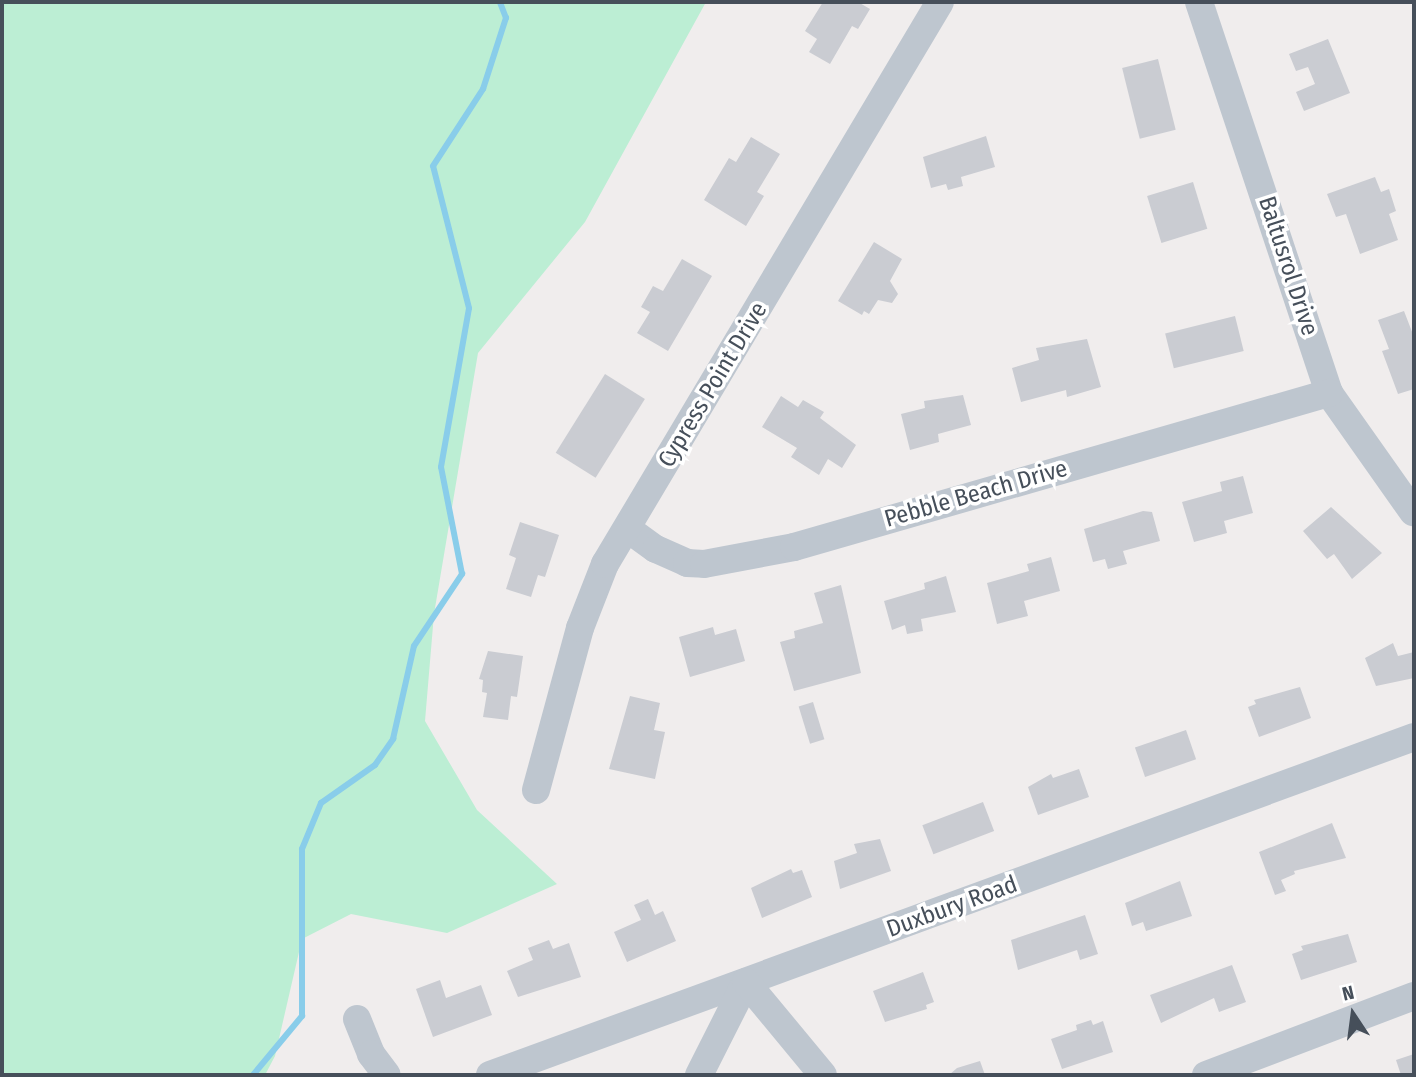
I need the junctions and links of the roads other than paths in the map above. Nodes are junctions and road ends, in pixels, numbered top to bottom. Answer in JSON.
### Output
{"nodes":[{"id":1,"x":940,"y":2,"type":"edge"},
{"id":2,"x":1199,"y":2,"type":"edge"},
{"id":3,"x":1329,"y":393,"type":"junction"},
{"id":4,"x":1413,"y":512,"type":"edge"},
{"id":5,"x":628,"y":529,"type":"junction"},
{"id":6,"x":1414,"y":737,"type":"edge"},
{"id":7,"x":536,"y":790,"type":"dead end"},
{"id":8,"x":746,"y":982,"type":"junction"},
{"id":9,"x":1414,"y":996,"type":"edge"},
{"id":10,"x":357,"y":1019,"type":"dead end"},
{"id":11,"x":387,"y":1075,"type":"edge"},
{"id":12,"x":490,"y":1075,"type":"edge"},
{"id":13,"x":699,"y":1075,"type":"edge"},
{"id":14,"x":824,"y":1075,"type":"edge"},
{"id":15,"x":1206,"y":1075,"type":"edge"}],
"edges":[{"from":1,"to":5,"type":"street","name":"Cypress Point Drive"},
{"from":2,"to":3,"type":"street","name":"Baltusrol Drive"},
{"from":3,"to":4,"type":"street","name":"Baltusrol Drive"},
{"from":3,"to":5,"type":"street","name":"Pebble Beach Drive"},
{"from":5,"to":7,"type":"street","name":"Cypress Point Drive"},
{"from":6,"to":8,"type":"street","name":"Duxbury Road"},
{"from":8,"to":12,"type":"street","name":"Duxbury Road"},
{"from":8,"to":13,"type":"street"},
{"from":8,"to":14,"type":"street"},
{"from":9,"to":15,"type":"street"},
{"from":10,"to":11,"type":"street"}]}
